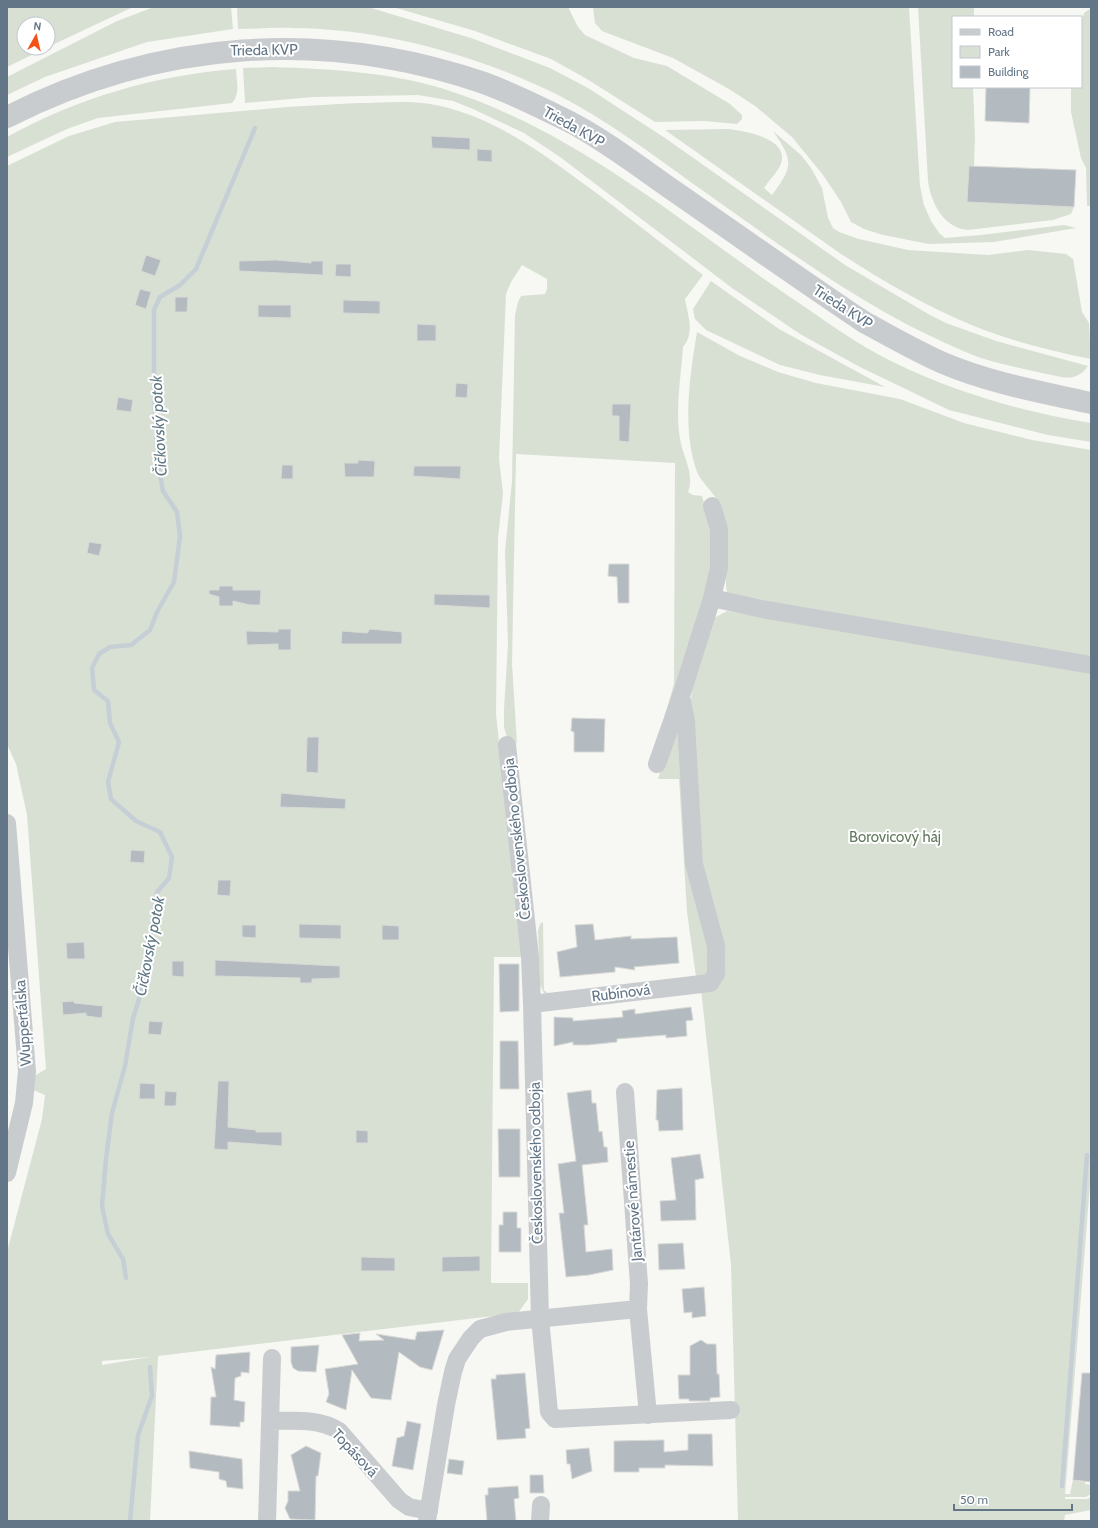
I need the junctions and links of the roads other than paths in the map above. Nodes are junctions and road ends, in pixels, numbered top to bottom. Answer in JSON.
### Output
{"nodes":[{"id":1,"x":7,"y":117,"type":"edge"},
{"id":2,"x":1091,"y":403,"type":"edge"},
{"id":3,"x":712,"y":506,"type":"dead end"},
{"id":4,"x":712,"y":598,"type":"junction"},
{"id":5,"x":1091,"y":665,"type":"edge"},
{"id":6,"x":681,"y":696,"type":"junction"},
{"id":7,"x":507,"y":744,"type":"dead end"},
{"id":8,"x":657,"y":764,"type":"dead end"},
{"id":9,"x":7,"y":823,"type":"edge"},
{"id":10,"x":532,"y":1004,"type":"junction"},
{"id":11,"x":625,"y":1092,"type":"dead end"},
{"id":12,"x":7,"y":1173,"type":"edge"},
{"id":13,"x":638,"y":1309,"type":"junction"},
{"id":14,"x":540,"y":1318,"type":"junction"},
{"id":15,"x":272,"y":1358,"type":"dead end"},
{"id":16,"x":731,"y":1410,"type":"dead end"},
{"id":17,"x":648,"y":1415,"type":"junction"},
{"id":18,"x":270,"y":1421,"type":"junction"},
{"id":19,"x":428,"y":1516,"type":"edge"},
{"id":20,"x":267,"y":1521,"type":"edge"}],
"edges":[{"from":1,"to":2,"type":"street","name":"Trieda KVP"},
{"from":3,"to":4,"type":"street"},
{"from":4,"to":5,"type":"street"},
{"from":4,"to":6,"type":"street"},
{"from":6,"to":8,"type":"street"},
{"from":6,"to":10,"type":"street","name":"Rubínová"},
{"from":7,"to":10,"type":"street","name":"Československého odboja"},
{"from":9,"to":12,"type":"street","name":"Wuppertálska"},
{"from":10,"to":14,"type":"street","name":"Československého odboja"},
{"from":11,"to":13,"type":"street","name":"Jantárové námestie"},
{"from":13,"to":14,"type":"street"},
{"from":13,"to":17,"type":"street","name":"Jantárové námestie"},
{"from":14,"to":17,"type":"street"},
{"from":14,"to":19,"type":"street"},
{"from":15,"to":18,"type":"street"},
{"from":16,"to":17,"type":"street"},
{"from":18,"to":19,"type":"street","name":"Topásová"},
{"from":18,"to":20,"type":"street"}]}
